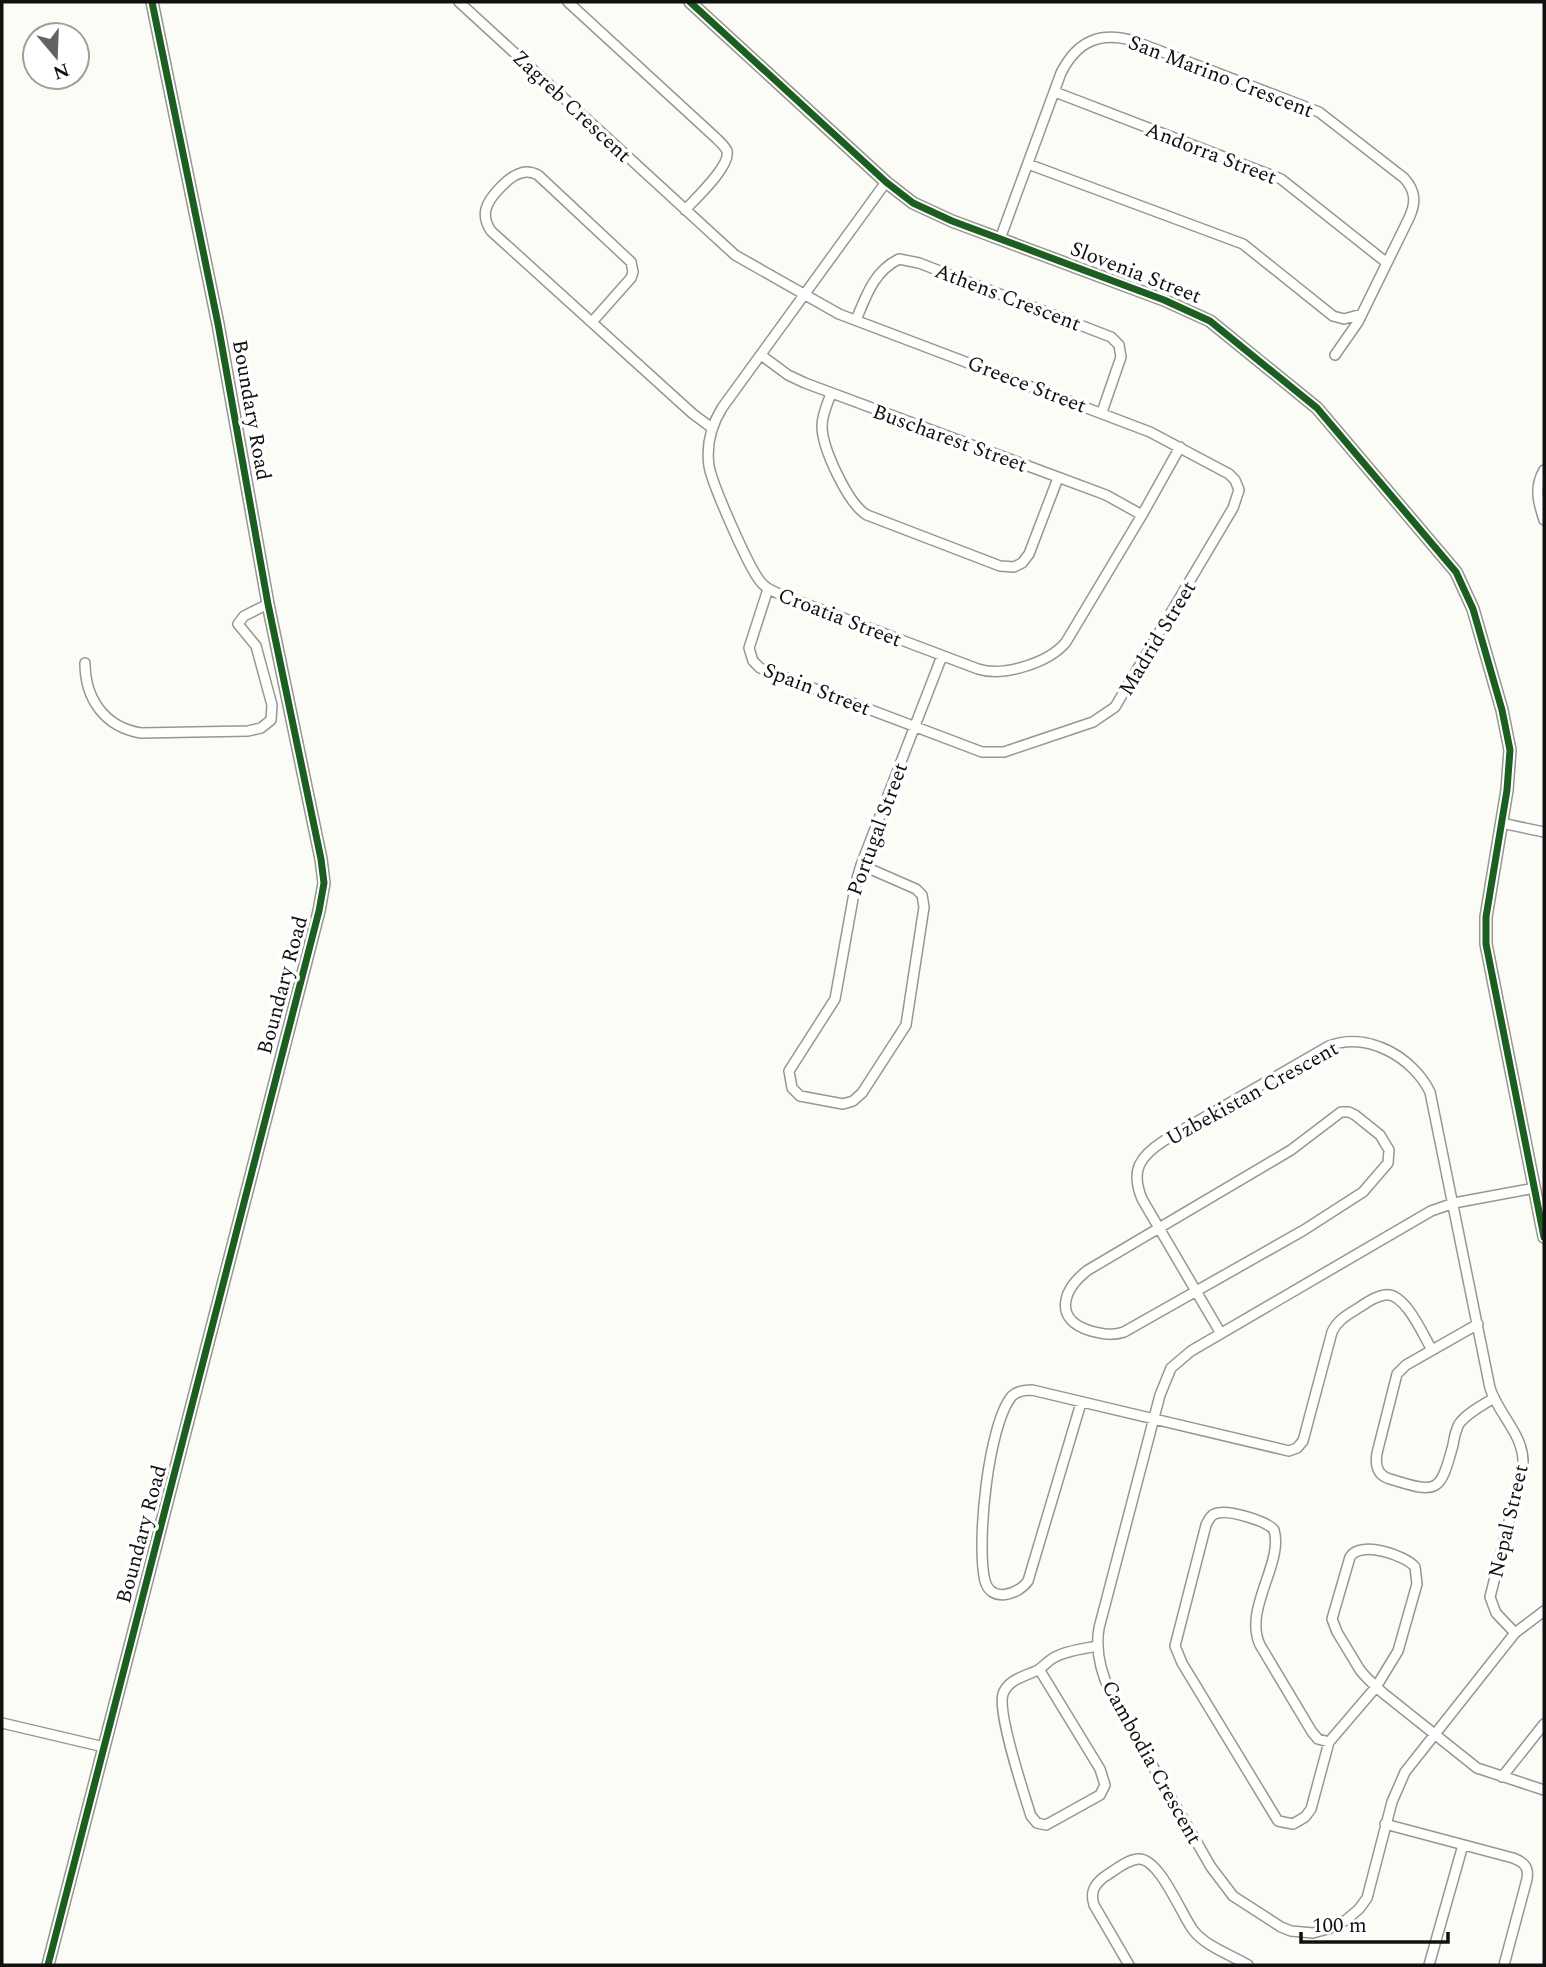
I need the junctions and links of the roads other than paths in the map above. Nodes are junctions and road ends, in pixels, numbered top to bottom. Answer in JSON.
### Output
{"nodes":[{"id":1,"x":152,"y":2,"type":"edge"},
{"id":2,"x":459,"y":2,"type":"edge"},
{"id":3,"x":568,"y":2,"type":"edge"},
{"id":4,"x":690,"y":2,"type":"edge"},
{"id":5,"x":1055,"y":92,"type":"junction"},
{"id":6,"x":1028,"y":164,"type":"junction"},
{"id":7,"x":886,"y":182,"type":"junction"},
{"id":8,"x":685,"y":210,"type":"junction"},
{"id":9,"x":1000,"y":239,"type":"junction"},
{"id":10,"x":1387,"y":263,"type":"junction"},
{"id":11,"x":804,"y":292,"type":"junction"},
{"id":12,"x":1362,"y":314,"type":"junction"},
{"id":13,"x":856,"y":320,"type":"junction"},
{"id":14,"x":592,"y":322,"type":"junction"},
{"id":15,"x":761,"y":355,"type":"junction"},
{"id":16,"x":1335,"y":355,"type":"dead end"},
{"id":17,"x":831,"y":394,"type":"junction"},
{"id":18,"x":1102,"y":412,"type":"junction"},
{"id":19,"x":712,"y":428,"type":"junction"},
{"id":20,"x":1180,"y":447,"type":"junction"},
{"id":21,"x":1544,"y":470,"type":"edge"},
{"id":22,"x":1058,"y":478,"type":"junction"},
{"id":23,"x":1239,"y":490,"type":"joint"},
{"id":24,"x":1142,"y":515,"type":"junction"},
{"id":25,"x":1544,"y":520,"type":"edge"},
{"id":26,"x":768,"y":589,"type":"junction"},
{"id":27,"x":268,"y":604,"type":"junction"},
{"id":28,"x":942,"y":656,"type":"junction"},
{"id":29,"x":85,"y":663,"type":"dead end"},
{"id":30,"x":915,"y":726,"type":"junction"},
{"id":31,"x":1501,"y":823,"type":"junction"},
{"id":32,"x":1544,"y":832,"type":"edge"},
{"id":33,"x":861,"y":865,"type":"junction"},
{"id":34,"x":1535,"y":1188,"type":"junction"},
{"id":35,"x":1454,"y":1203,"type":"junction"},
{"id":36,"x":1159,"y":1228,"type":"junction"},
{"id":37,"x":1544,"y":1237,"type":"edge"},
{"id":38,"x":1196,"y":1291,"type":"junction"},
{"id":39,"x":1478,"y":1324,"type":"junction"},
{"id":40,"x":1220,"y":1332,"type":"junction"},
{"id":41,"x":1432,"y":1350,"type":"junction"},
{"id":42,"x":1494,"y":1398,"type":"junction"},
{"id":43,"x":1081,"y":1403,"type":"junction"},
{"id":44,"x":1153,"y":1419,"type":"junction"},
{"id":45,"x":1544,"y":1611,"type":"edge"},
{"id":46,"x":1514,"y":1633,"type":"junction"},
{"id":47,"x":1097,"y":1646,"type":"junction"},
{"id":48,"x":1040,"y":1669,"type":"junction"},
{"id":49,"x":1376,"y":1687,"type":"junction"},
{"id":50,"x":2,"y":1723,"type":"edge"},
{"id":51,"x":1544,"y":1724,"type":"edge"},
{"id":52,"x":1436,"y":1733,"type":"junction"},
{"id":53,"x":1329,"y":1742,"type":"junction"},
{"id":54,"x":104,"y":1747,"type":"junction"},
{"id":55,"x":1502,"y":1777,"type":"junction"},
{"id":56,"x":1544,"y":1790,"type":"edge"},
{"id":57,"x":1385,"y":1824,"type":"junction"},
{"id":58,"x":1462,"y":1845,"type":"junction"},
{"id":59,"x":47,"y":1965,"type":"edge"},
{"id":60,"x":1129,"y":1965,"type":"edge"},
{"id":61,"x":1248,"y":1965,"type":"edge"},
{"id":62,"x":1429,"y":1965,"type":"edge"},
{"id":63,"x":1504,"y":1965,"type":"edge"}],
"edges":[{"from":1,"to":27,"type":"street","name":"Boundary Road"},
{"from":2,"to":8,"type":"street","name":"Zagreb Crescent"},
{"from":3,"to":8,"type":"street"},
{"from":4,"to":7,"type":"street","name":"Slovenia Street"},
{"from":5,"to":6,"type":"street","name":"San Marino Crescent"},
{"from":5,"to":10,"type":"street","name":"Andorra Street"},
{"from":5,"to":10,"type":"street","name":"San Marino Crescent"},
{"from":6,"to":9,"type":"street","name":"San Marino Crescent"},
{"from":6,"to":12,"type":"street"},
{"from":7,"to":9,"type":"street","name":"Slovenia Street"},
{"from":7,"to":11,"type":"street","name":"Croatia Street"},
{"from":8,"to":11,"type":"street","name":"Zagreb Crescent"},
{"from":9,"to":31,"type":"street","name":"Slovenia Street"},
{"from":10,"to":12,"type":"street","name":"San Marino Crescent"},
{"from":11,"to":13,"type":"street","name":"Greece Street"},
{"from":11,"to":15,"type":"street","name":"Croatia Street"},
{"from":12,"to":16,"type":"street","name":"San Marino Crescent"},
{"from":13,"to":18,"type":"street","name":"Greece Street"},
{"from":13,"to":18,"type":"street","name":"Athens Crescent"},
{"from":14,"to":14,"type":"street"},
{"from":14,"to":19,"type":"street"},
{"from":15,"to":17,"type":"street","name":"Buscharest Street"},
{"from":15,"to":19,"type":"street","name":"Croatia Street"},
{"from":17,"to":22,"type":"street","name":"Buscharest Street"},
{"from":17,"to":22,"type":"street"},
{"from":18,"to":20,"type":"street","name":"Greece Street"},
{"from":19,"to":26,"type":"street","name":"Croatia Street"},
{"from":20,"to":23,"type":"street","name":"Greece Street"},
{"from":20,"to":24,"type":"street","name":"Croatia Street"},
{"from":21,"to":25,"type":"street"},
{"from":22,"to":24,"type":"street","name":"Buscharest Street"},
{"from":23,"to":30,"type":"street","name":"Madrid Street"},
{"from":24,"to":28,"type":"street","name":"Croatia Street"},
{"from":26,"to":28,"type":"street","name":"Croatia Street"},
{"from":26,"to":30,"type":"street","name":"Spain Street"},
{"from":27,"to":29,"type":"street"},
{"from":27,"to":54,"type":"street","name":"Boundary Road"},
{"from":28,"to":30,"type":"street","name":"Portugal Street"},
{"from":30,"to":33,"type":"street","name":"Portugal Street"},
{"from":31,"to":32,"type":"street"},
{"from":31,"to":34,"type":"street","name":"Slovenia Street"},
{"from":33,"to":33,"type":"street","name":"Portugal Street"},
{"from":34,"to":35,"type":"street","name":"Cambodia Crescent"},
{"from":34,"to":37,"type":"street","name":"Slovenia Street"},
{"from":35,"to":36,"type":"street","name":"Uzbekistan Crescent"},
{"from":35,"to":39,"type":"street","name":"Nepal Street"},
{"from":35,"to":40,"type":"street","name":"Cambodia Crescent"},
{"from":36,"to":38,"type":"street","name":"Uzbekistan Crescent"},
{"from":36,"to":38,"type":"street"},
{"from":36,"to":38,"type":"street"},
{"from":38,"to":40,"type":"street","name":"Uzbekistan Crescent"},
{"from":39,"to":41,"type":"street"},
{"from":39,"to":42,"type":"street","name":"Nepal Street"},
{"from":40,"to":44,"type":"street","name":"Cambodia Crescent"},
{"from":41,"to":42,"type":"street"},
{"from":41,"to":44,"type":"street"},
{"from":42,"to":46,"type":"street","name":"Nepal Street"},
{"from":43,"to":43,"type":"street"},
{"from":43,"to":44,"type":"street"},
{"from":44,"to":47,"type":"street","name":"Cambodia Crescent"},
{"from":45,"to":46,"type":"street","name":"Cambodia Crescent"},
{"from":46,"to":52,"type":"street","name":"Cambodia Crescent"},
{"from":47,"to":48,"type":"street"},
{"from":47,"to":57,"type":"street","name":"Cambodia Crescent"},
{"from":48,"to":48,"type":"street"},
{"from":49,"to":49,"type":"street"},
{"from":49,"to":52,"type":"street"},
{"from":49,"to":53,"type":"street"},
{"from":50,"to":54,"type":"street"},
{"from":51,"to":55,"type":"street"},
{"from":52,"to":55,"type":"street"},
{"from":52,"to":57,"type":"street","name":"Cambodia Crescent"},
{"from":53,"to":53,"type":"street"},
{"from":54,"to":59,"type":"street","name":"Boundary Road"},
{"from":55,"to":56,"type":"street"},
{"from":57,"to":58,"type":"street"},
{"from":58,"to":62,"type":"street"},
{"from":58,"to":63,"type":"street"},
{"from":60,"to":61,"type":"street"}]}
